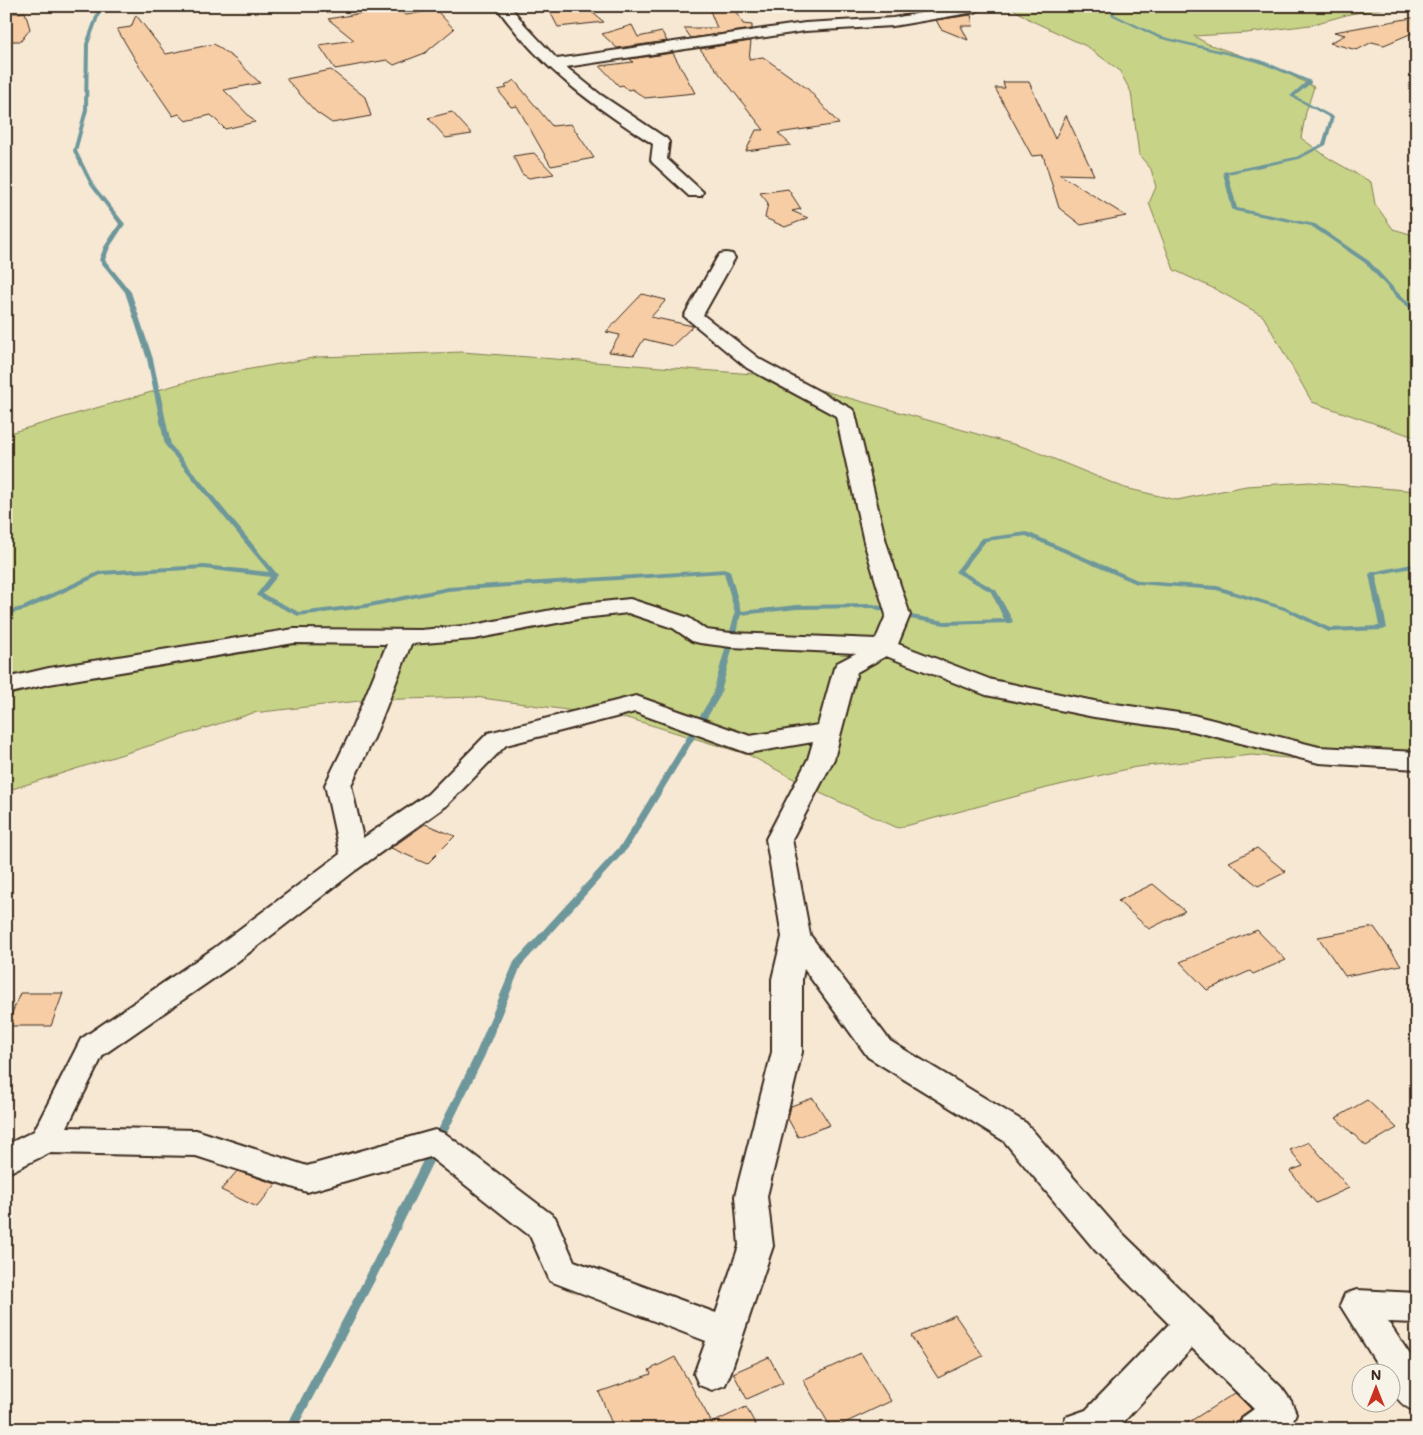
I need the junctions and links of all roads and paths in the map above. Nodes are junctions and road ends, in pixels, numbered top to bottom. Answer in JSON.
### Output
{"nodes":[{"id":1,"x":503,"y":6,"type":"edge"},
{"id":2,"x":975,"y":8,"type":"dead end"},
{"id":3,"x":554,"y":64,"type":"junction"},
{"id":4,"x":696,"y":192,"type":"dead end"},
{"id":5,"x":726,"y":258,"type":"dead end"},
{"id":6,"x":402,"y":637,"type":"junction"},
{"id":7,"x":885,"y":647,"type":"junction"},
{"id":8,"x":6,"y":686,"type":"edge"},
{"id":9,"x":829,"y":731,"type":"junction"},
{"id":10,"x":1417,"y":762,"type":"edge"},
{"id":11,"x":354,"y":858,"type":"junction"},
{"id":12,"x":796,"y":937,"type":"junction"},
{"id":13,"x":45,"y":1140,"type":"junction"},
{"id":14,"x":6,"y":1161,"type":"edge"},
{"id":15,"x":1417,"y":1308,"type":"edge"},
{"id":16,"x":1192,"y":1324,"type":"junction"},
{"id":17,"x":726,"y":1333,"type":"junction"},
{"id":18,"x":712,"y":1374,"type":"dead end"},
{"id":19,"x":1417,"y":1396,"type":"edge"},
{"id":20,"x":1079,"y":1429,"type":"edge"},
{"id":21,"x":1256,"y":1429,"type":"edge"}],
"edges":[{"from":1,"to":3,"type":"street"},
{"from":2,"to":3,"type":"street"},
{"from":3,"to":4,"type":"street"},
{"from":5,"to":7,"type":"street"},
{"from":6,"to":7,"type":"street"},
{"from":6,"to":8,"type":"street"},
{"from":6,"to":11,"type":"street"},
{"from":7,"to":9,"type":"street"},
{"from":7,"to":10,"type":"street"},
{"from":9,"to":11,"type":"street"},
{"from":9,"to":12,"type":"street"},
{"from":11,"to":13,"type":"street"},
{"from":12,"to":16,"type":"street"},
{"from":12,"to":17,"type":"street"},
{"from":13,"to":14,"type":"street"},
{"from":13,"to":17,"type":"street"},
{"from":15,"to":19,"type":"street"},
{"from":16,"to":20,"type":"street"},
{"from":16,"to":21,"type":"street"},
{"from":17,"to":18,"type":"street"}]}
